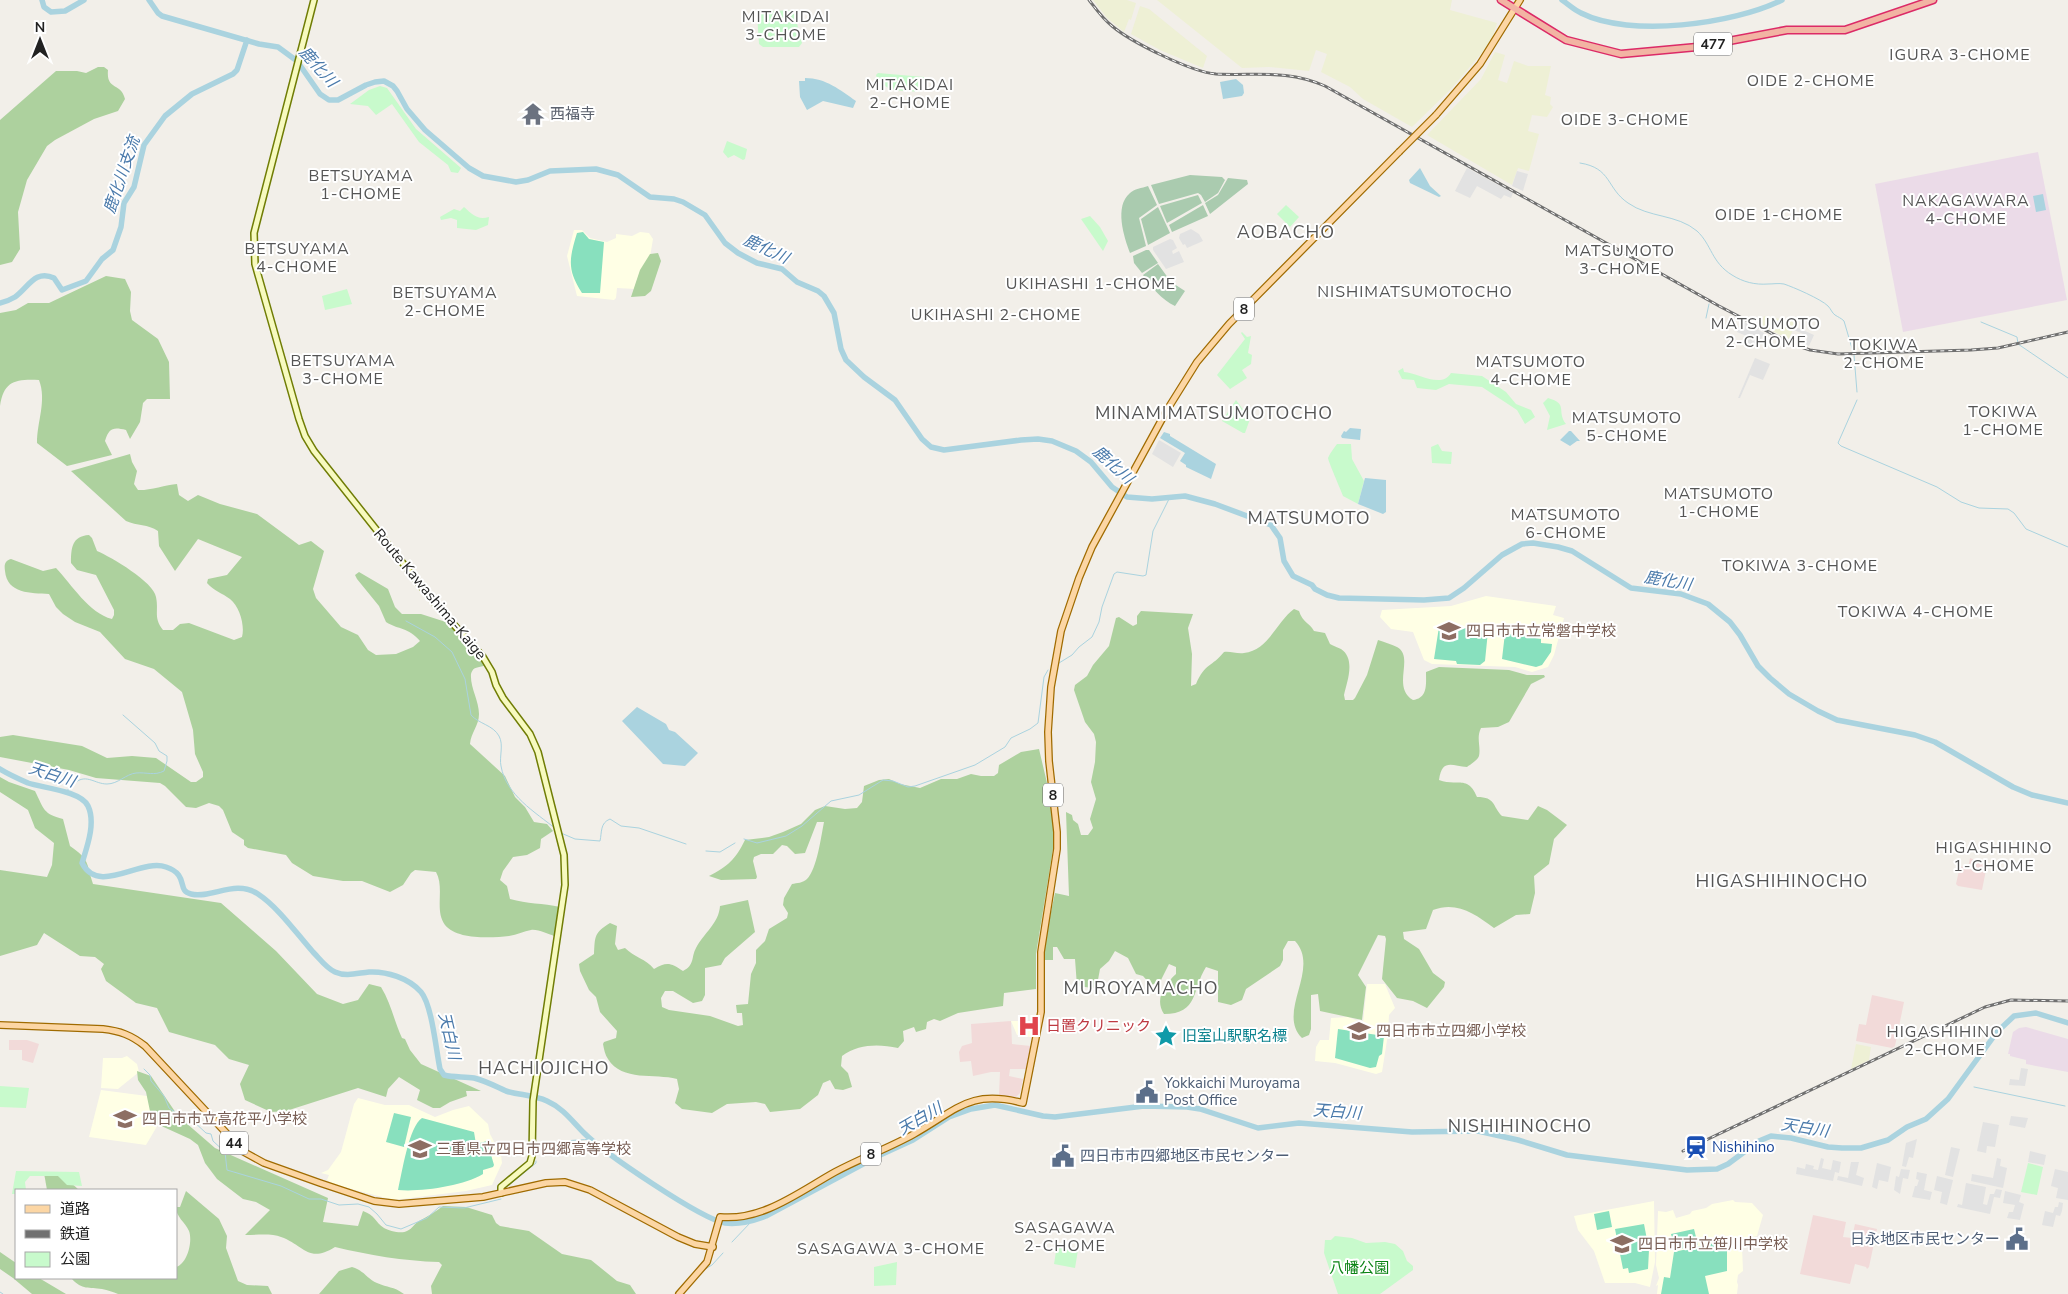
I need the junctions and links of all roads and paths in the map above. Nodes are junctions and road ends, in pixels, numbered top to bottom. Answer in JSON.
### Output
{"nodes":[{"id":1,"x":314,"y":0,"type":"edge"},
{"id":2,"x":1501,"y":0,"type":"edge"},
{"id":3,"x":1520,"y":0,"type":"edge"},
{"id":4,"x":1933,"y":0,"type":"edge"},
{"id":5,"x":1515,"y":8,"type":"junction"},
{"id":6,"x":1491,"y":46,"type":"junction"},
{"id":7,"x":1491,"y":54,"type":"dead end"},
{"id":8,"x":1467,"y":81,"type":"junction"},
{"id":9,"x":1436,"y":115,"type":"junction"},
{"id":10,"x":0,"y":1025,"type":"edge"},
{"id":11,"x":502,"y":1193,"type":"junction"},
{"id":12,"x":713,"y":1247,"type":"junction"},
{"id":13,"x":679,"y":1294,"type":"edge"}],
"edges":[{"from":1,"to":11,"type":"main road","name":"Route Kawashima-Kaige"},
{"from":2,"to":5,"type":"highway","number":"477"},
{"from":3,"to":5,"type":"main road","number":"8"},
{"from":4,"to":5,"type":"highway","number":"477"},
{"from":5,"to":6,"type":"main road","number":"8"},
{"from":6,"to":8,"type":"main road","number":"8"},
{"from":6,"to":9,"type":"main road","number":"8"},
{"from":7,"to":8,"type":"main road","number":"8"},
{"from":8,"to":9,"type":"main road","number":"8"},
{"from":9,"to":12,"type":"main road","number":"8","bridge":true},
{"from":10,"to":11,"type":"main road","number":"44"},
{"from":11,"to":12,"type":"main road","number":"44"},
{"from":12,"to":13,"type":"main road","number":"8"}]}
